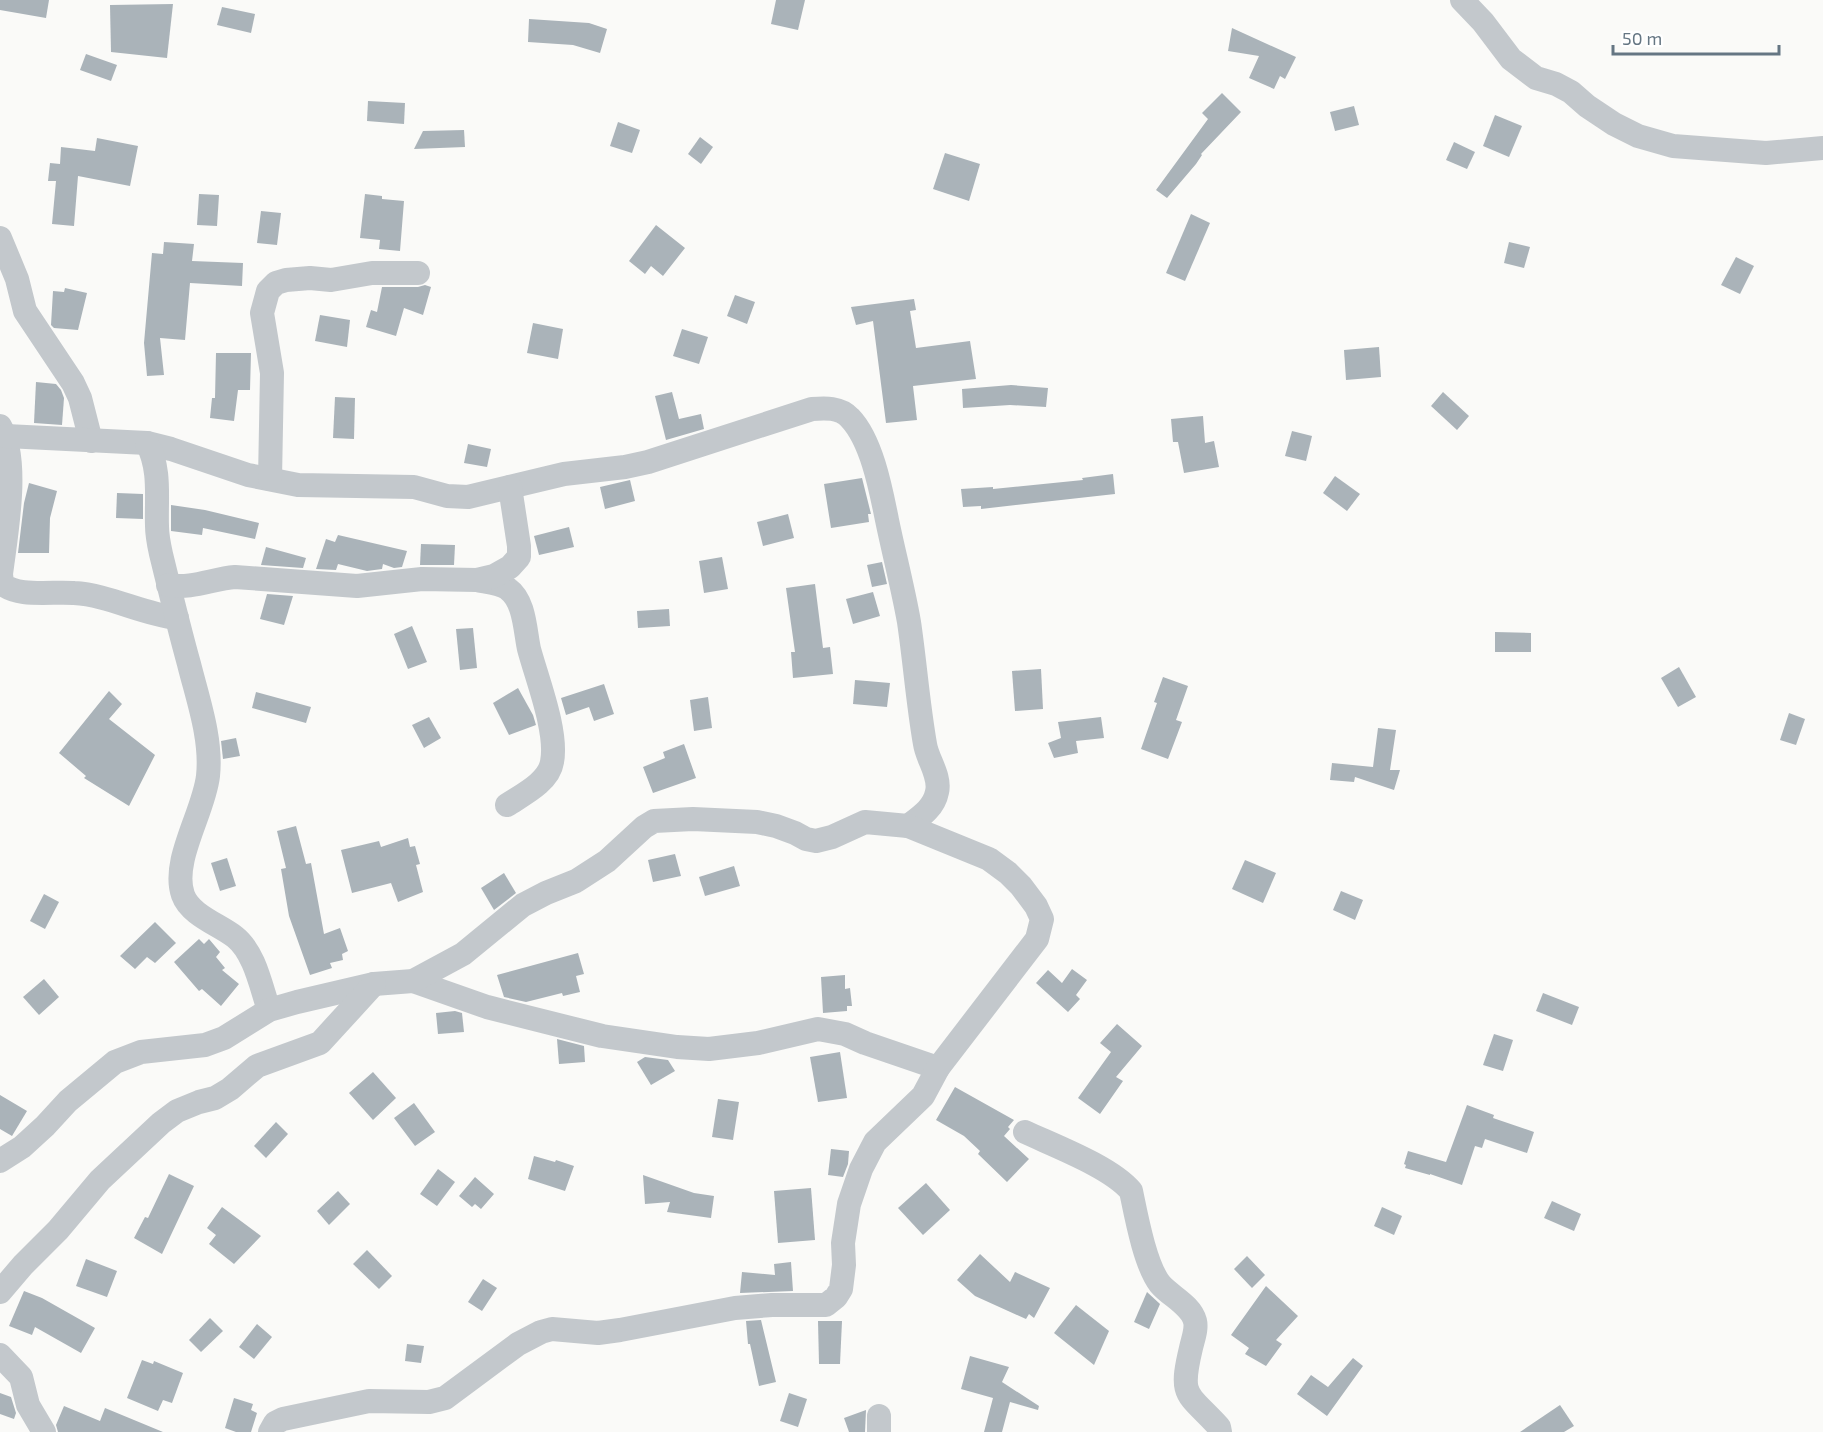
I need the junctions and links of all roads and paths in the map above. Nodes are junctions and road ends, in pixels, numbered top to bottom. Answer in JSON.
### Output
{"nodes":[{"id":1,"x":1462,"y":0,"type":"edge"},
{"id":2,"x":1823,"y":148,"type":"edge"},
{"id":3,"x":0,"y":238,"type":"edge"},
{"id":4,"x":418,"y":273,"type":"dead end"},
{"id":5,"x":3,"y":431,"type":"edge"},
{"id":6,"x":91,"y":441,"type":"junction"},
{"id":7,"x":147,"y":443,"type":"junction"},
{"id":8,"x":270,"y":479,"type":"junction"},
{"id":9,"x":510,"y":487,"type":"junction"},
{"id":10,"x":477,"y":580,"type":"junction"},
{"id":11,"x":168,"y":585,"type":"junction"},
{"id":12,"x":177,"y":618,"type":"junction"},
{"id":13,"x":507,"y":805,"type":"dead end"},
{"id":14,"x":908,"y":826,"type":"junction"},
{"id":15,"x":413,"y":981,"type":"junction"},
{"id":16,"x":374,"y":984,"type":"junction"},
{"id":17,"x":269,"y":1010,"type":"junction"},
{"id":18,"x":938,"y":1068,"type":"junction"},
{"id":19,"x":1025,"y":1132,"type":"dead end"},
{"id":20,"x":0,"y":1161,"type":"edge"},
{"id":21,"x":0,"y":1292,"type":"edge"},
{"id":22,"x":0,"y":1355,"type":"edge"},
{"id":23,"x":44,"y":1432,"type":"edge"},
{"id":24,"x":270,"y":1432,"type":"edge"},
{"id":25,"x":1220,"y":1432,"type":"edge"}],
"edges":[{"from":1,"to":2,"type":"street"},
{"from":3,"to":6,"type":"street"},
{"from":4,"to":8,"type":"street"},
{"from":5,"to":6,"type":"street"},
{"from":5,"to":12,"type":"street"},
{"from":6,"to":7,"type":"street"},
{"from":7,"to":8,"type":"street"},
{"from":7,"to":11,"type":"street"},
{"from":8,"to":9,"type":"street"},
{"from":9,"to":10,"type":"street"},
{"from":9,"to":14,"type":"street"},
{"from":10,"to":11,"type":"street"},
{"from":10,"to":13,"type":"street"},
{"from":11,"to":12,"type":"street"},
{"from":12,"to":17,"type":"street"},
{"from":14,"to":15,"type":"street"},
{"from":14,"to":18,"type":"street"},
{"from":15,"to":16,"type":"street"},
{"from":15,"to":18,"type":"street"},
{"from":16,"to":17,"type":"street"},
{"from":16,"to":21,"type":"street"},
{"from":17,"to":20,"type":"street"},
{"from":18,"to":24,"type":"street"},
{"from":19,"to":25,"type":"street"},
{"from":22,"to":23,"type":"street"}]}
